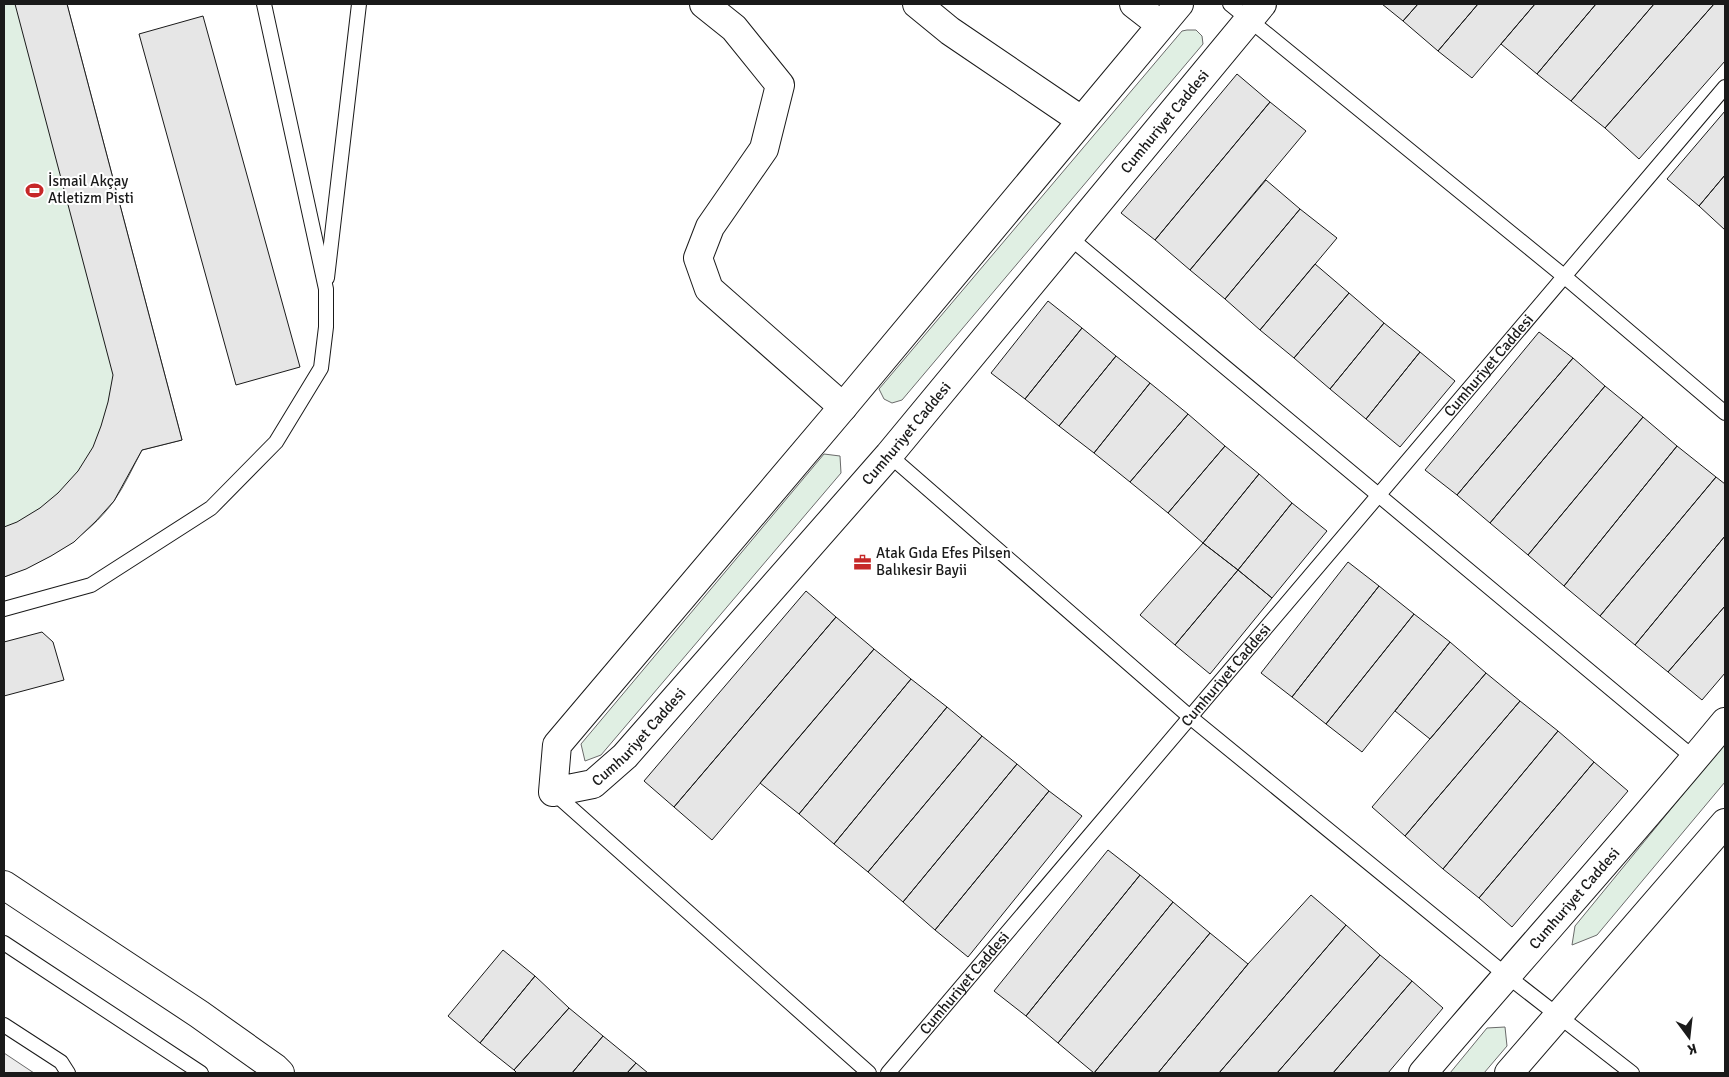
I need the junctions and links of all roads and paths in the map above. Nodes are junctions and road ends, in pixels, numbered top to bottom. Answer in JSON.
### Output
{"nodes":[{"id":1,"x":264,"y":4,"type":"edge"},
{"id":2,"x":359,"y":4,"type":"edge"},
{"id":3,"x":704,"y":4,"type":"edge"},
{"id":4,"x":917,"y":4,"type":"edge"},
{"id":5,"x":1134,"y":4,"type":"edge"},
{"id":6,"x":1179,"y":4,"type":"edge"},
{"id":7,"x":1247,"y":9,"type":"edge"},
{"id":8,"x":1161,"y":26,"type":"junction"},
{"id":9,"x":1725,"y":87,"type":"edge"},
{"id":10,"x":1081,"y":120,"type":"junction"},
{"id":11,"x":1069,"y":237,"type":"junction"},
{"id":12,"x":1564,"y":276,"type":"junction"},
{"id":13,"x":326,"y":289,"type":"junction"},
{"id":14,"x":843,"y":407,"type":"junction"},
{"id":15,"x":1725,"y":412,"type":"edge"},
{"id":16,"x":889,"y":455,"type":"junction"},
{"id":17,"x":1379,"y":496,"type":"junction"},
{"id":18,"x":4,"y":610,"type":"edge"},
{"id":19,"x":1190,"y":717,"type":"junction"},
{"id":20,"x":1725,"y":722,"type":"edge"},
{"id":21,"x":1695,"y":759,"type":"junction"},
{"id":22,"x":553,"y":792,"type":"junction"},
{"id":23,"x":1725,"y":822,"type":"edge"},
{"id":24,"x":4,"y":885,"type":"edge"},
{"id":25,"x":4,"y":943,"type":"edge"},
{"id":26,"x":1506,"y":974,"type":"junction"},
{"id":27,"x":1558,"y":1016,"type":"junction"},
{"id":28,"x":4,"y":1025,"type":"edge"},
{"id":29,"x":68,"y":1073,"type":"edge"},
{"id":30,"x":201,"y":1073,"type":"edge"},
{"id":31,"x":280,"y":1073,"type":"edge"},
{"id":32,"x":869,"y":1073,"type":"edge"},
{"id":33,"x":888,"y":1073,"type":"edge"},
{"id":34,"x":1423,"y":1073,"type":"edge"},
{"id":35,"x":1509,"y":1073,"type":"edge"},
{"id":36,"x":1632,"y":1073,"type":"edge"}],
"edges":[{"from":1,"to":13,"type":"lane"},
{"from":2,"to":13,"type":"lane"},
{"from":3,"to":14,"type":"street"},
{"from":4,"to":10,"type":"street"},
{"from":5,"to":8,"type":"street"},
{"from":6,"to":8,"type":"street"},
{"from":7,"to":11,"type":"street","name":"Cumhuriyet Caddesi"},
{"from":7,"to":12,"type":"lane","name":"Cumhuriyet Caddesi"},
{"from":8,"to":10,"type":"street"},
{"from":9,"to":12,"type":"lane","name":"Cumhuriyet Caddesi"},
{"from":10,"to":14,"type":"street"},
{"from":11,"to":16,"type":"street","name":"Cumhuriyet Caddesi"},
{"from":11,"to":17,"type":"lane"},
{"from":12,"to":15,"type":"lane","name":"Cumhuriyet Caddesi"},
{"from":12,"to":17,"type":"lane","name":"Cumhuriyet Caddesi"},
{"from":13,"to":18,"type":"lane"},
{"from":14,"to":22,"type":"street"},
{"from":16,"to":19,"type":"lane"},
{"from":16,"to":22,"type":"street","name":"Cumhuriyet Caddesi"},
{"from":17,"to":19,"type":"lane","name":"Cumhuriyet Caddesi"},
{"from":17,"to":21,"type":"lane"},
{"from":19,"to":26,"type":"lane"},
{"from":19,"to":33,"type":"lane","name":"Cumhuriyet Caddesi"},
{"from":20,"to":21,"type":"street","name":"Cumhuriyet Caddesi"},
{"from":21,"to":26,"type":"street","name":"Cumhuriyet Caddesi"},
{"from":22,"to":32,"type":"lane"},
{"from":23,"to":27,"type":"street"},
{"from":24,"to":31,"type":"street"},
{"from":25,"to":30,"type":"lane"},
{"from":26,"to":27,"type":"lane"},
{"from":26,"to":34,"type":"street","name":"Cumhuriyet Caddesi"},
{"from":27,"to":35,"type":"street"},
{"from":27,"to":36,"type":"lane"},
{"from":28,"to":29,"type":"lane"}]}
